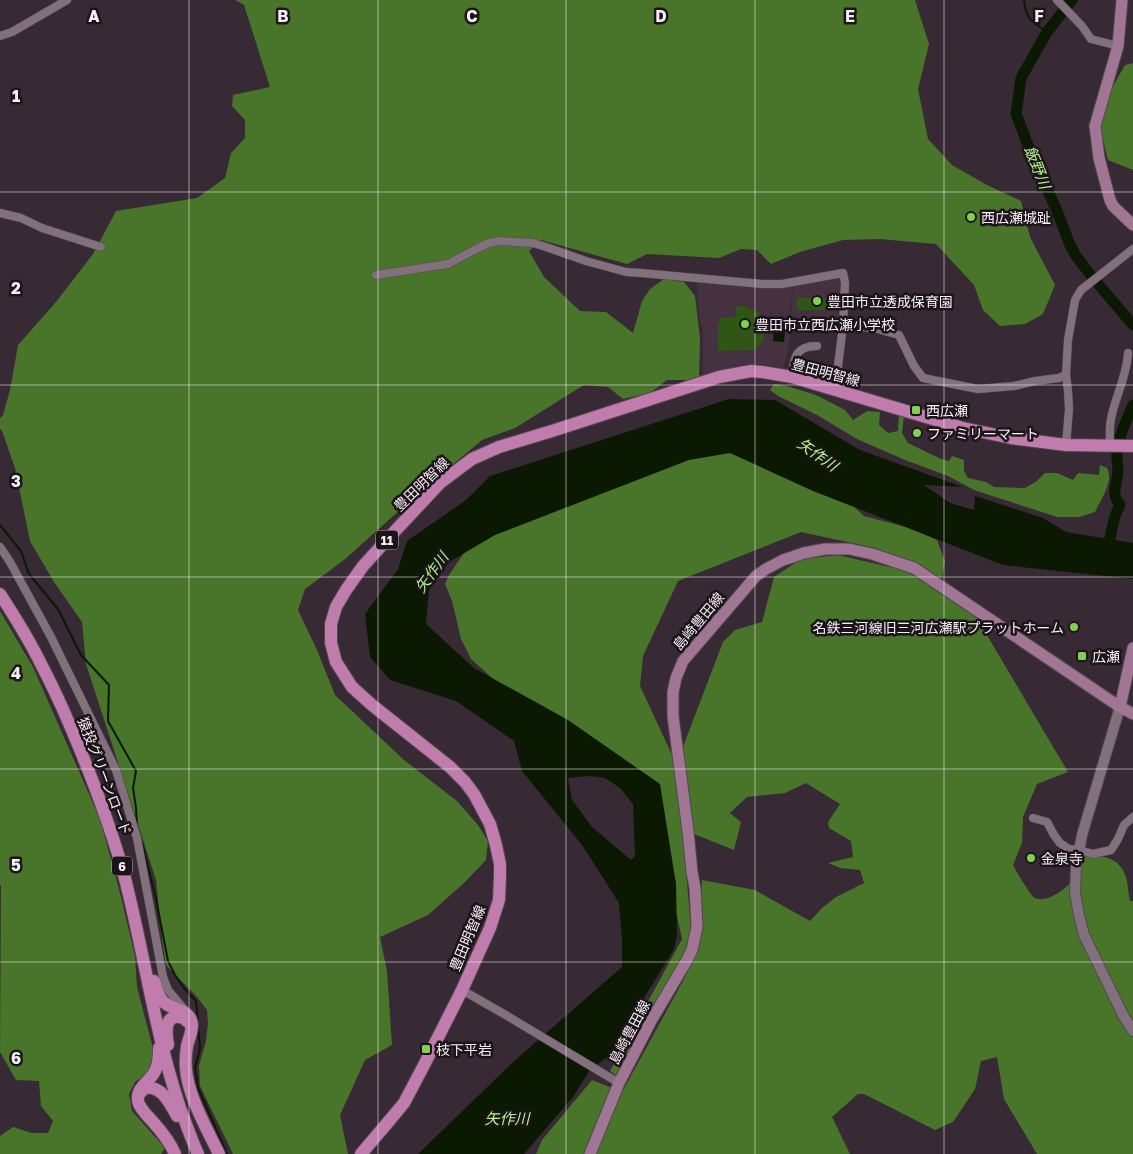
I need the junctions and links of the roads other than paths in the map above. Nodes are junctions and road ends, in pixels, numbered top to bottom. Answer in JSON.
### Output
{"nodes":[{"id":1,"x":67,"y":0,"type":"edge"},
{"id":2,"x":1056,"y":0,"type":"edge"},
{"id":3,"x":1122,"y":0,"type":"edge"},
{"id":4,"x":0,"y":36,"type":"edge"},
{"id":5,"x":1118,"y":46,"type":"junction"},
{"id":6,"x":0,"y":213,"type":"edge"},
{"id":7,"x":1133,"y":225,"type":"edge"},
{"id":8,"x":100,"y":247,"type":"dead end"},
{"id":9,"x":1133,"y":249,"type":"edge"},
{"id":10,"x":376,"y":274,"type":"dead end"},
{"id":11,"x":843,"y":326,"type":"junction"},
{"id":12,"x":817,"y":346,"type":"dead end"},
{"id":13,"x":1128,"y":353,"type":"dead end"},
{"id":14,"x":1066,"y":375,"type":"junction"},
{"id":15,"x":792,"y":377,"type":"junction"},
{"id":16,"x":835,"y":390,"type":"junction"},
{"id":17,"x":1066,"y":446,"type":"junction"},
{"id":18,"x":1111,"y":446,"type":"junction"},
{"id":19,"x":1133,"y":446,"type":"edge"},
{"id":20,"x":0,"y":548,"type":"edge"},
{"id":21,"x":0,"y":594,"type":"edge"},
{"id":22,"x":1133,"y":648,"type":"edge"},
{"id":23,"x":1130,"y":678,"type":"edge"},
{"id":24,"x":1120,"y":707,"type":"junction"},
{"id":25,"x":1133,"y":714,"type":"edge"},
{"id":26,"x":1133,"y":817,"type":"edge"},
{"id":27,"x":1033,"y":818,"type":"dead end"},
{"id":28,"x":1079,"y":850,"type":"junction"},
{"id":29,"x":121,"y":863,"type":"junction"},
{"id":30,"x":462,"y":990,"type":"junction"},
{"id":31,"x":188,"y":1014,"type":"junction"},
{"id":32,"x":1133,"y":1031,"type":"edge"},
{"id":33,"x":190,"y":1034,"type":"junction"},
{"id":34,"x":159,"y":1035,"type":"junction"},
{"id":35,"x":616,"y":1081,"type":"junction"},
{"id":36,"x":138,"y":1096,"type":"junction"},
{"id":37,"x":185,"y":1122,"type":"junction"},
{"id":38,"x":196,"y":1151,"type":"edge"},
{"id":39,"x":175,"y":1154,"type":"edge"},
{"id":40,"x":219,"y":1154,"type":"edge"},
{"id":41,"x":361,"y":1154,"type":"edge"},
{"id":42,"x":590,"y":1154,"type":"edge"}],
"edges":[{"from":1,"to":4,"type":"street"},
{"from":2,"to":5,"type":"street"},
{"from":3,"to":5,"type":"main road"},
{"from":5,"to":7,"type":"main road"},
{"from":6,"to":8,"type":"street"},
{"from":9,"to":14,"type":"street"},
{"from":10,"to":11,"type":"street"},
{"from":11,"to":14,"type":"street"},
{"from":11,"to":16,"type":"street"},
{"from":12,"to":15,"type":"street"},
{"from":13,"to":18,"type":"street"},
{"from":14,"to":17,"type":"street"},
{"from":15,"to":16,"type":"main road","name":"豊田明智線","number":"11"},
{"from":15,"to":30,"type":"main road","name":"豊田明智線","number":"11"},
{"from":16,"to":17,"type":"main road","name":"豊田明智線","number":"11"},
{"from":17,"to":18,"type":"main road","name":"豊田明智線","number":"11"},
{"from":18,"to":19,"type":"main road","name":"豊田明智線","number":"11"},
{"from":20,"to":31,"type":"street"},
{"from":21,"to":29,"type":"main road","name":"猿投グリーンロード","number":"6"},
{"from":22,"to":23,"type":"main road"},
{"from":23,"to":24,"type":"main road"},
{"from":24,"to":25,"type":"main road","name":"島崎豊田線"},
{"from":24,"to":28,"type":"street"},
{"from":24,"to":35,"type":"main road","name":"島崎豊田線"},
{"from":26,"to":28,"type":"street"},
{"from":27,"to":28,"type":"street"},
{"from":28,"to":32,"type":"street"},
{"from":29,"to":31,"type":"main road"},
{"from":29,"to":34,"type":"main road","name":"猿投グリーンロード","number":"6"},
{"from":30,"to":35,"type":"street"},
{"from":30,"to":41,"type":"main road","name":"豊田明智線","number":"11"},
{"from":31,"to":33,"type":"main road"},
{"from":33,"to":37,"type":"main road"},
{"from":33,"to":40,"type":"main road"},
{"from":34,"to":36,"type":"main road"},
{"from":34,"to":37,"type":"main road","name":"猿投グリーンロード","number":"6"},
{"from":35,"to":42,"type":"main road","name":"島崎豊田線"},
{"from":36,"to":38,"type":"main road"},
{"from":36,"to":39,"type":"main road"},
{"from":37,"to":38,"type":"main road","name":"猿投グリーンロード","number":"6"}]}
